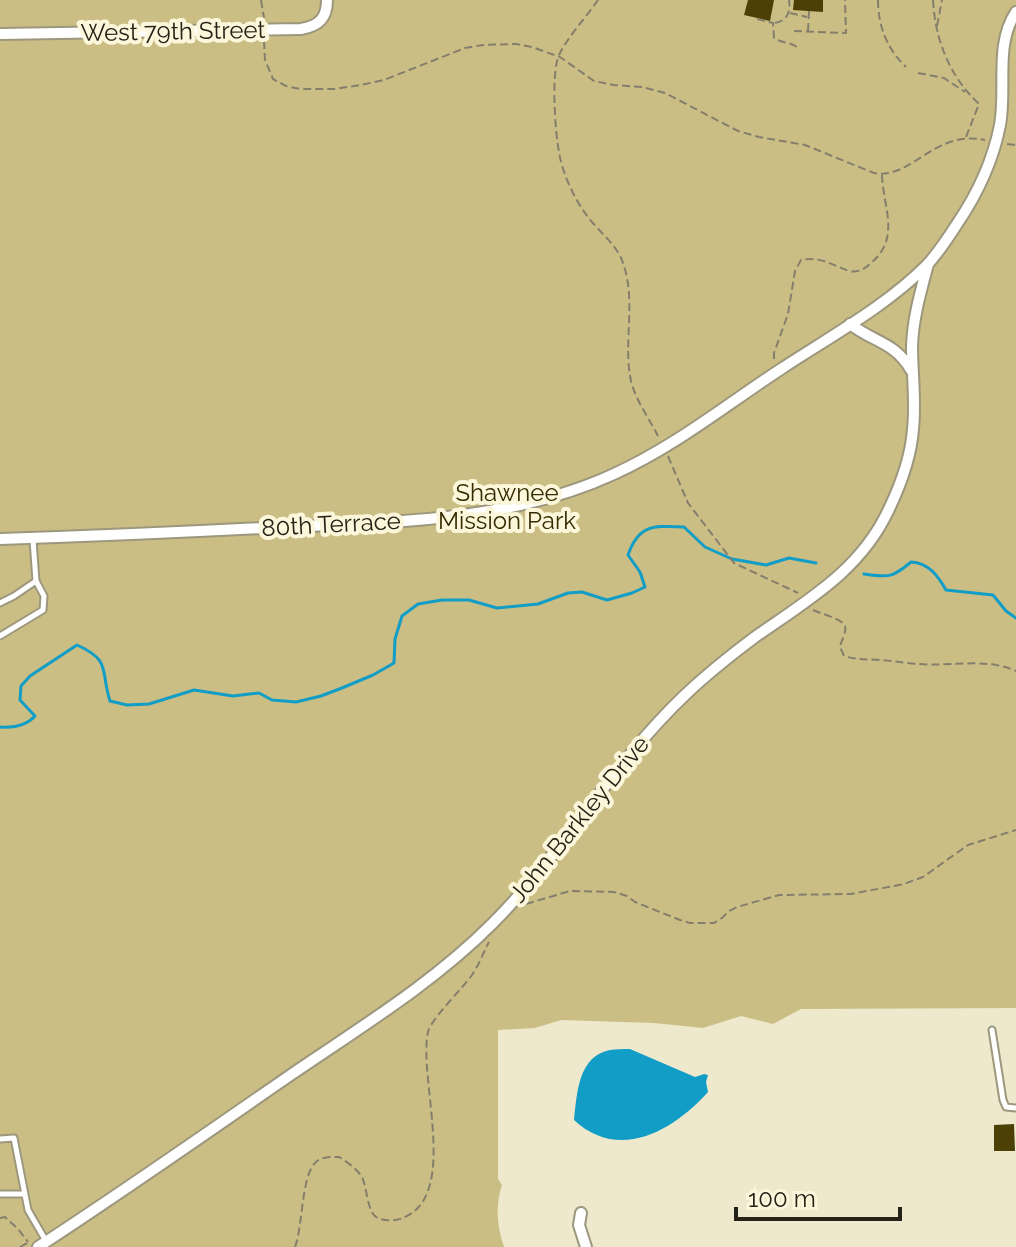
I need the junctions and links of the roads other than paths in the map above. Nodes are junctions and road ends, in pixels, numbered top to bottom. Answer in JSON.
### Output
{"nodes":[{"id":1,"x":327,"y":0,"type":"edge"},
{"id":2,"x":1016,"y":12,"type":"edge"},
{"id":3,"x":0,"y":34,"type":"edge"},
{"id":4,"x":928,"y":264,"type":"junction"},
{"id":5,"x":850,"y":324,"type":"junction"},
{"id":6,"x":913,"y":373,"type":"junction"},
{"id":7,"x":33,"y":538,"type":"junction"},
{"id":8,"x":0,"y":539,"type":"edge"},
{"id":9,"x":36,"y":581,"type":"junction"},
{"id":10,"x":0,"y":603,"type":"edge"},
{"id":11,"x":0,"y":636,"type":"edge"},
{"id":12,"x":992,"y":1030,"type":"dead end"},
{"id":13,"x":1016,"y":1108,"type":"edge"},
{"id":14,"x":0,"y":1139,"type":"edge"},
{"id":15,"x":0,"y":1194,"type":"edge"},
{"id":16,"x":24,"y":1194,"type":"junction"},
{"id":17,"x":581,"y":1213,"type":"dead end"},
{"id":18,"x":38,"y":1244,"type":"edge"},
{"id":19,"x":586,"y":1247,"type":"edge"}],
"edges":[{"from":1,"to":3,"type":"street","name":"West 79th Street"},
{"from":2,"to":4,"type":"street"},
{"from":4,"to":5,"type":"street","name":"80th Terrace"},
{"from":4,"to":6,"type":"street","name":"John Barkley Drive"},
{"from":5,"to":6,"type":"street"},
{"from":5,"to":7,"type":"street","name":"80th Terrace"},
{"from":6,"to":18,"type":"street","name":"John Barkley Drive"},
{"from":7,"to":8,"type":"street","name":"80th Terrace"},
{"from":7,"to":9,"type":"lane"},
{"from":9,"to":10,"type":"lane"},
{"from":9,"to":11,"type":"lane"},
{"from":12,"to":13,"type":"lane"},
{"from":14,"to":16,"type":"lane"},
{"from":15,"to":16,"type":"lane"},
{"from":16,"to":18,"type":"lane"},
{"from":17,"to":19,"type":"street"}]}
